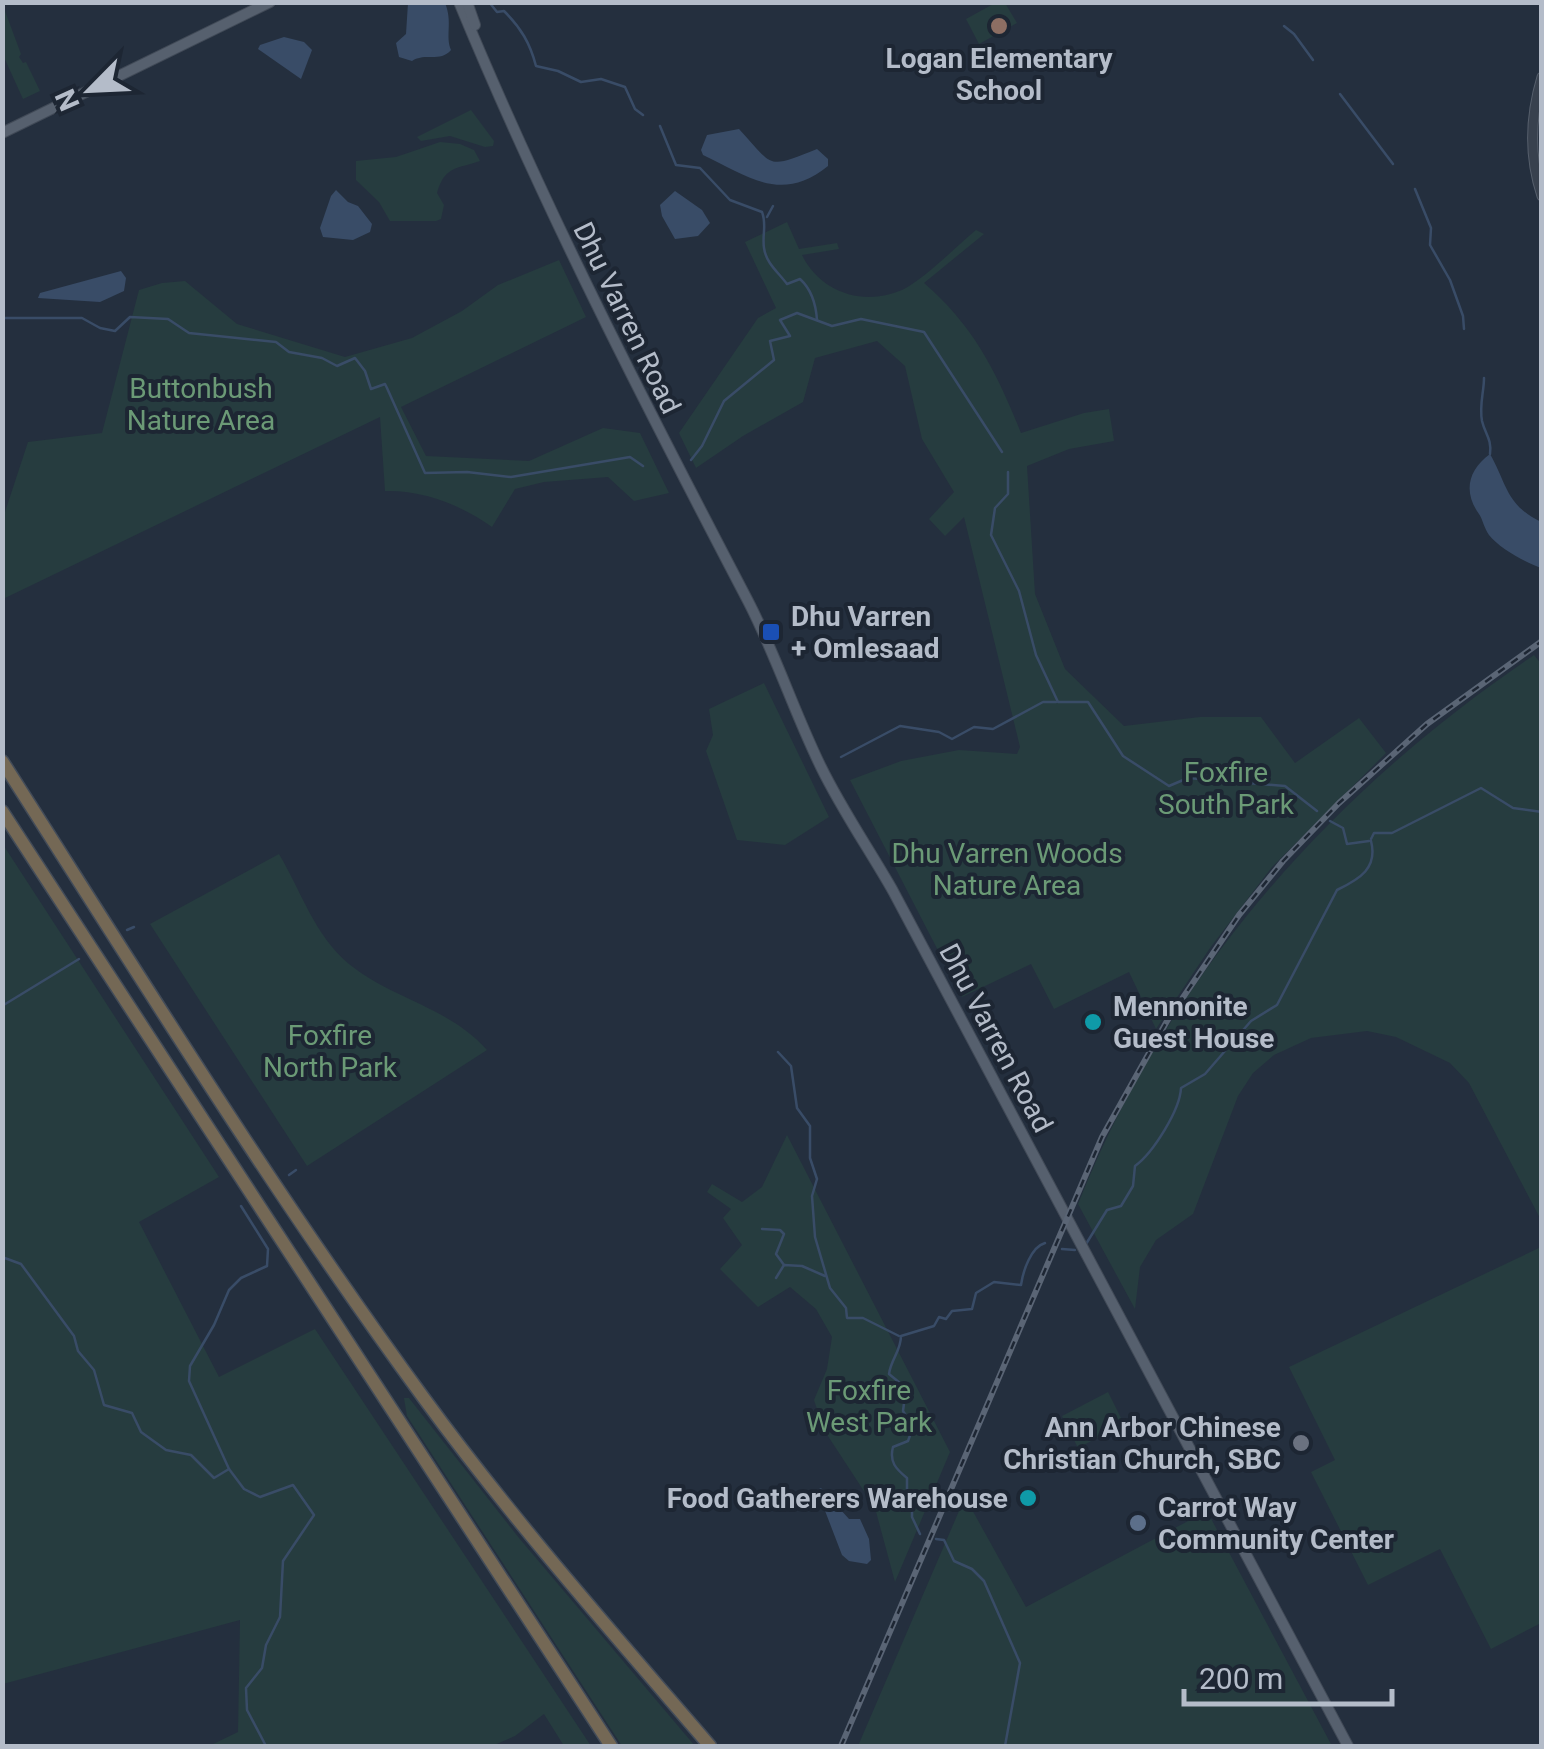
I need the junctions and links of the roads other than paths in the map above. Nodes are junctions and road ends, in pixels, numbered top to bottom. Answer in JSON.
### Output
{"nodes":[{"id":1,"x":270,"y":2,"type":"edge"},
{"id":2,"x":459,"y":2,"type":"edge"},
{"id":3,"x":468,"y":2,"type":"edge"},
{"id":4,"x":488,"y":74,"type":"junction"},
{"id":5,"x":1542,"y":77,"type":"edge"},
{"id":6,"x":2,"y":133,"type":"edge"},
{"id":7,"x":1542,"y":196,"type":"edge"},
{"id":8,"x":2,"y":761,"type":"edge"},
{"id":9,"x":2,"y":811,"type":"edge"},
{"id":10,"x":611,"y":1746,"type":"edge"},
{"id":11,"x":710,"y":1746,"type":"edge"},
{"id":12,"x":1348,"y":1746,"type":"edge"}],
"edges":[{"from":1,"to":6,"type":"main road"},
{"from":2,"to":4,"type":"main road","name":"Dhu Varren Road"},
{"from":3,"to":4,"type":"main road","name":"Dhu Varren Road"},
{"from":4,"to":12,"type":"main road","name":"Dhu Varren Road"},
{"from":5,"to":7,"type":"street"},
{"from":8,"to":11,"type":"highway"},
{"from":9,"to":10,"type":"highway"}]}
